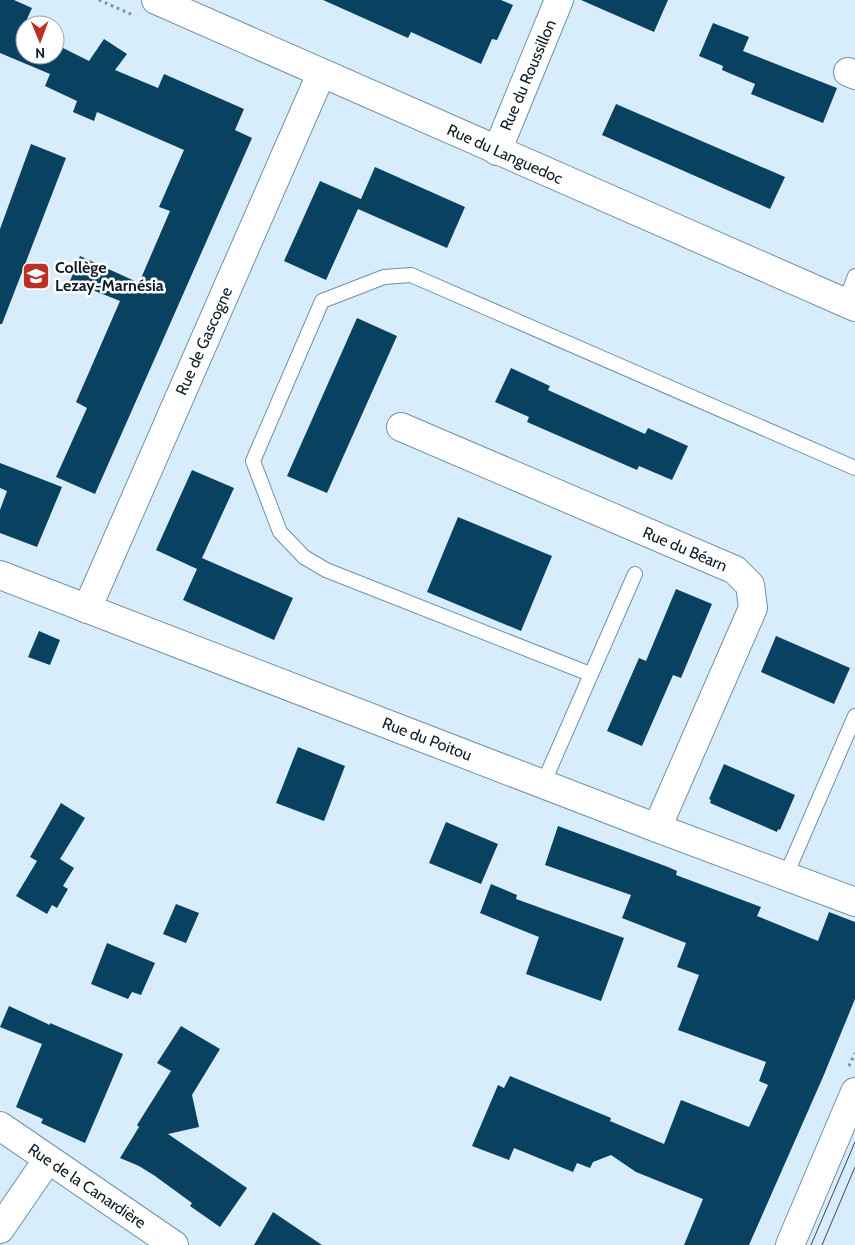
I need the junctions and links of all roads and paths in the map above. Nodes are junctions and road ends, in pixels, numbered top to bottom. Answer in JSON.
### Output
{"nodes":[{"id":1,"x":156,"y":0,"type":"edge"},
{"id":2,"x":559,"y":0,"type":"edge"},
{"id":3,"x":322,"y":74,"type":"junction"},
{"id":4,"x":497,"y":151,"type":"junction"},
{"id":5,"x":855,"y":276,"type":"edge"},
{"id":6,"x":850,"y":305,"type":"edge"},
{"id":7,"x":401,"y":427,"type":"dead end"},
{"id":8,"x":855,"y":468,"type":"edge"},
{"id":9,"x":635,"y":574,"type":"dead end"},
{"id":10,"x":0,"y":575,"type":"edge"},
{"id":11,"x":87,"y":609,"type":"junction"},
{"id":12,"x":590,"y":674,"type":"junction"},
{"id":13,"x":855,"y":716,"type":"edge"},
{"id":14,"x":543,"y":784,"type":"junction"},
{"id":15,"x":657,"y":828,"type":"junction"},
{"id":16,"x":786,"y":875,"type":"junction"},
{"id":17,"x":855,"y":902,"type":"edge"},
{"id":18,"x":855,"y":1092,"type":"edge"},
{"id":19,"x":0,"y":1126,"type":"edge"},
{"id":20,"x":48,"y":1159,"type":"junction"},
{"id":21,"x":0,"y":1229,"type":"edge"},
{"id":22,"x":174,"y":1245,"type":"edge"},
{"id":23,"x":790,"y":1245,"type":"edge"}],
"edges":[{"from":1,"to":3,"type":"street","name":"Rue du Languedoc"},
{"from":2,"to":4,"type":"street","name":"Rue du Roussillon"},
{"from":3,"to":4,"type":"street","name":"Rue du Languedoc"},
{"from":3,"to":11,"type":"street","name":"Rue de Gascogne"},
{"from":4,"to":6,"type":"street","name":"Rue du Languedoc"},
{"from":5,"to":6,"type":"lane"},
{"from":7,"to":15,"type":"street","name":"Rue du Béarn"},
{"from":8,"to":12,"type":"lane"},
{"from":9,"to":12,"type":"lane"},
{"from":10,"to":11,"type":"street","name":"Rue du Poitou"},
{"from":11,"to":14,"type":"street","name":"Rue du Poitou"},
{"from":12,"to":14,"type":"lane"},
{"from":13,"to":16,"type":"lane"},
{"from":14,"to":15,"type":"street","name":"Rue du Poitou"},
{"from":15,"to":16,"type":"street","name":"Rue du Poitou"},
{"from":16,"to":17,"type":"street","name":"Rue du Poitou"},
{"from":18,"to":23,"type":"street"},
{"from":19,"to":20,"type":"street","name":"Rue de la Canardière"},
{"from":20,"to":21,"type":"street"},
{"from":20,"to":22,"type":"street","name":"Rue de la Canardière"}]}
